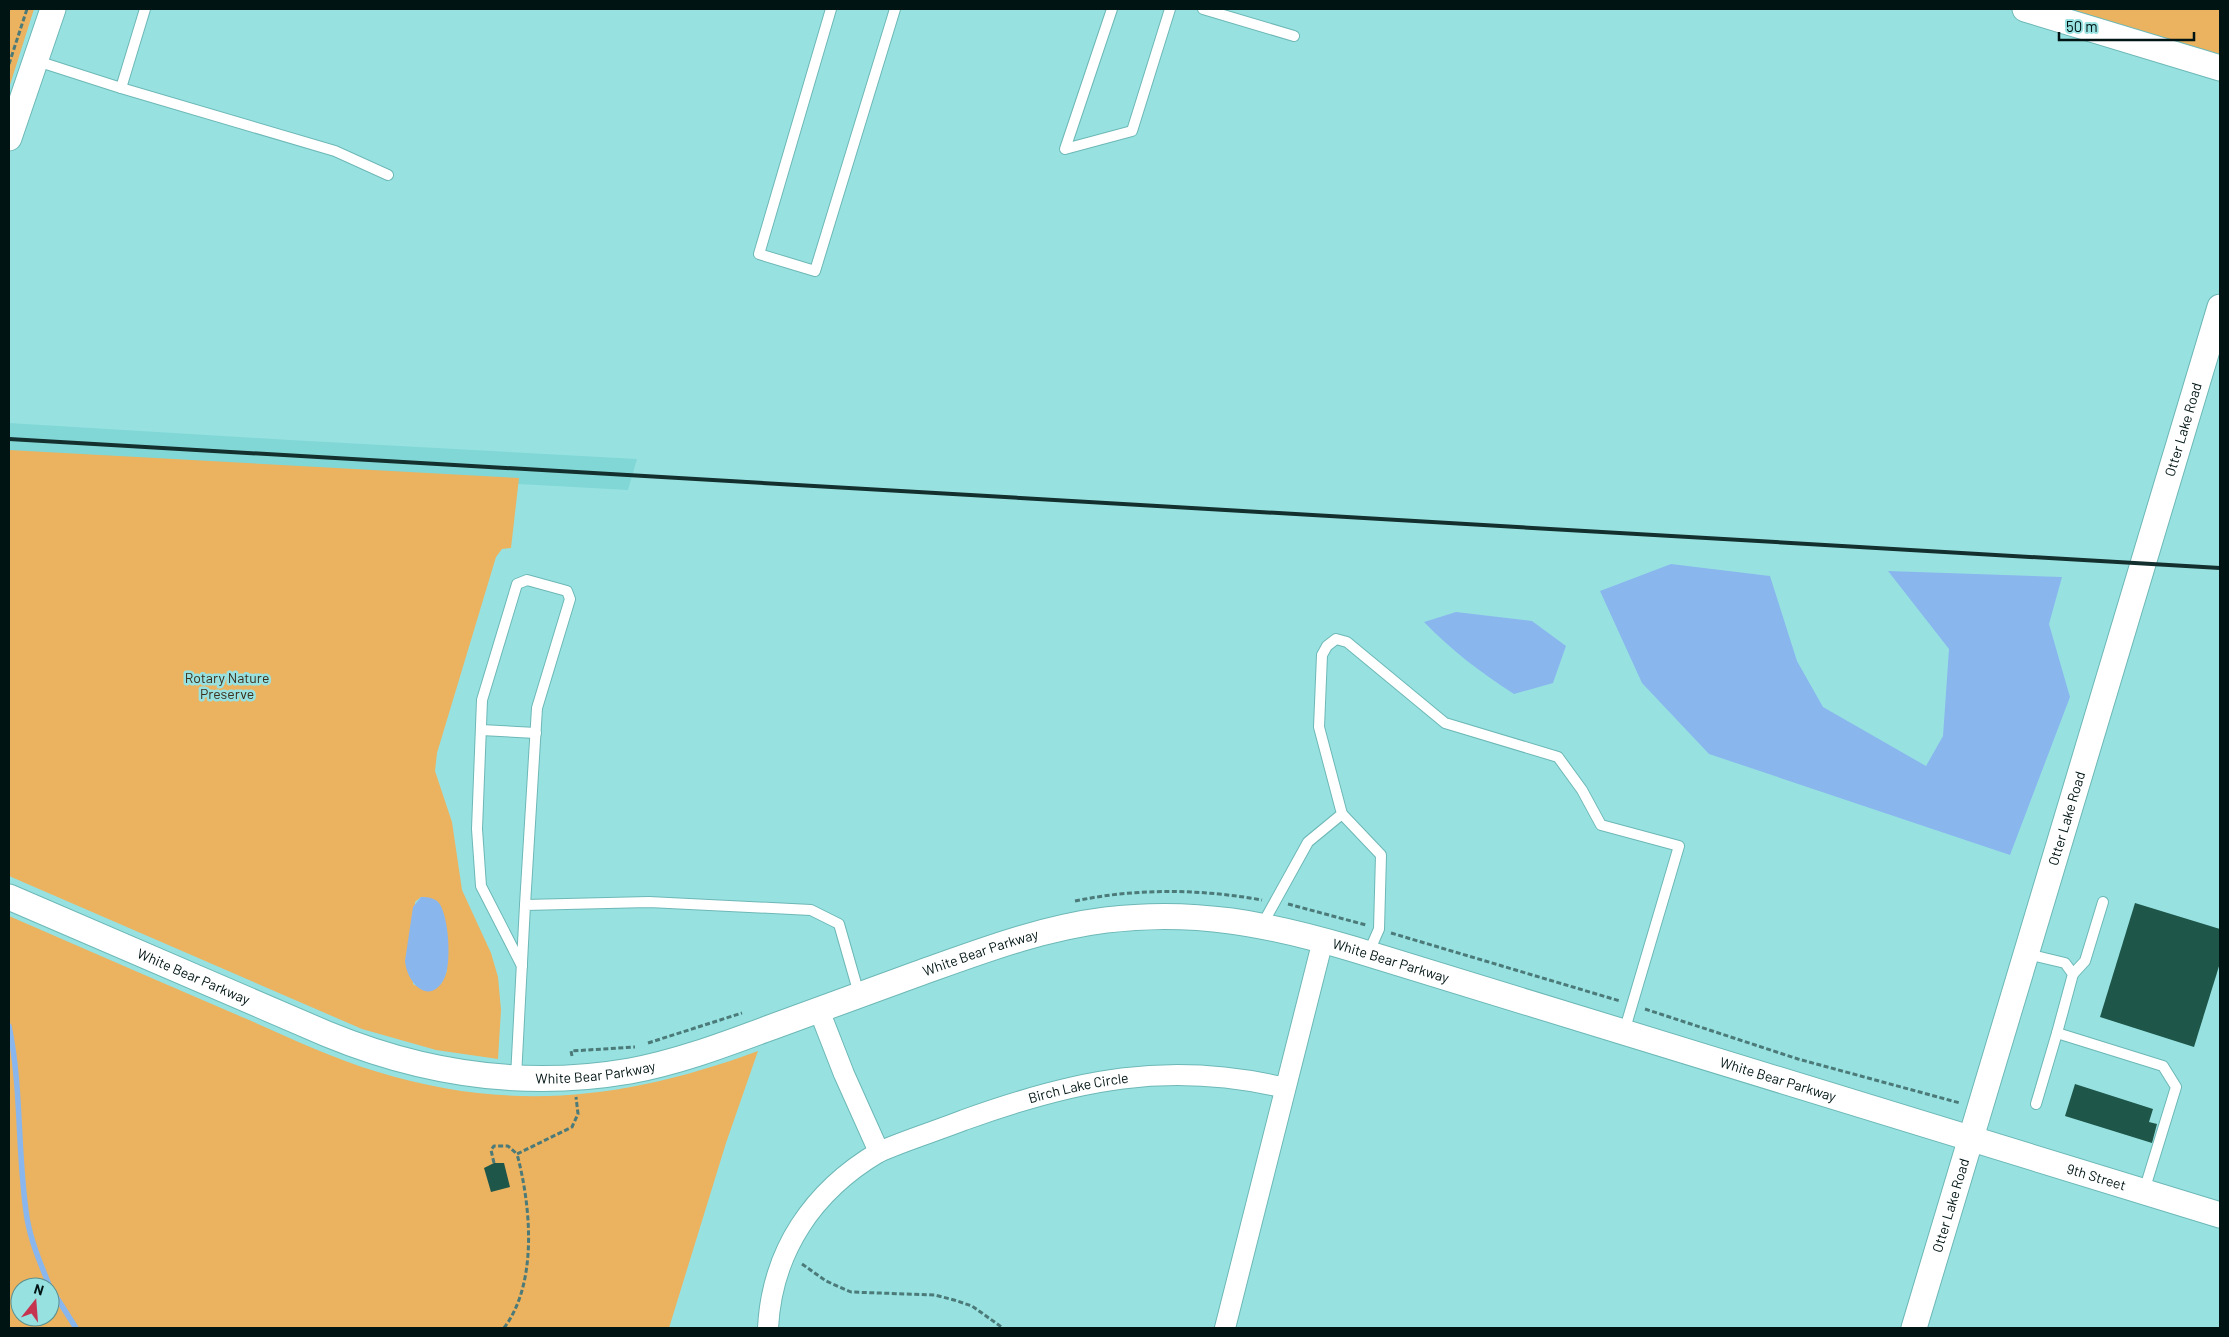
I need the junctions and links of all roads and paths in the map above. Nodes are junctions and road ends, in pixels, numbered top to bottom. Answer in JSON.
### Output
{"nodes":[{"id":1,"x":27,"y":9,"type":"edge"},
{"id":2,"x":53,"y":9,"type":"edge"},
{"id":3,"x":145,"y":9,"type":"edge"},
{"id":4,"x":831,"y":9,"type":"edge"},
{"id":5,"x":895,"y":9,"type":"edge"},
{"id":6,"x":1112,"y":9,"type":"edge"},
{"id":7,"x":1170,"y":9,"type":"edge"},
{"id":8,"x":1203,"y":9,"type":"edge"},
{"id":9,"x":2025,"y":9,"type":"edge"},
{"id":10,"x":1294,"y":36,"type":"dead end"},
{"id":11,"x":37,"y":61,"type":"junction"},
{"id":12,"x":9,"y":64,"type":"edge"},
{"id":13,"x":2220,"y":68,"type":"edge"},
{"id":14,"x":121,"y":88,"type":"junction"},
{"id":15,"x":9,"y":138,"type":"edge"},
{"id":16,"x":388,"y":175,"type":"dead end"},
{"id":17,"x":2220,"y":307,"type":"edge"},
{"id":18,"x":481,"y":730,"type":"junction"},
{"id":19,"x":536,"y":733,"type":"junction"},
{"id":20,"x":1342,"y":814,"type":"junction"},
{"id":21,"x":9,"y":896,"type":"edge"},
{"id":22,"x":1072,"y":902,"type":"dead end"},
{"id":23,"x":1273,"y":902,"type":"junction"},
{"id":24,"x":2103,"y":902,"type":"dead end"},
{"id":25,"x":526,"y":905,"type":"junction"},
{"id":26,"x":1262,"y":924,"type":"junction"},
{"id":27,"x":1379,"y":929,"type":"junction"},
{"id":28,"x":1323,"y":940,"type":"junction"},
{"id":29,"x":1368,"y":954,"type":"junction"},
{"id":30,"x":2026,"y":954,"type":"junction"},
{"id":31,"x":522,"y":966,"type":"junction"},
{"id":32,"x":2073,"y":974,"type":"junction"},
{"id":33,"x":860,"y":995,"type":"junction"},
{"id":34,"x":1631,"y":1005,"type":"junction"},
{"id":35,"x":819,"y":1010,"type":"junction"},
{"id":36,"x":751,"y":1011,"type":"dead end"},
{"id":37,"x":1624,"y":1032,"type":"junction"},
{"id":38,"x":2057,"y":1034,"type":"junction"},
{"id":39,"x":572,"y":1051,"type":"dead end"},
{"id":40,"x":516,"y":1078,"type":"junction"},
{"id":41,"x":1285,"y":1088,"type":"junction"},
{"id":42,"x":576,"y":1100,"type":"dead end"},
{"id":43,"x":2036,"y":1104,"type":"dead end"},
{"id":44,"x":1980,"y":1110,"type":"junction"},
{"id":45,"x":1971,"y":1139,"type":"junction"},
{"id":46,"x":879,"y":1152,"type":"junction"},
{"id":47,"x":517,"y":1154,"type":"junction"},
{"id":48,"x":494,"y":1163,"type":"dead end"},
{"id":49,"x":2144,"y":1191,"type":"junction"},
{"id":50,"x":2220,"y":1215,"type":"edge"},
{"id":51,"x":785,"y":1252,"type":"junction"},
{"id":52,"x":504,"y":1328,"type":"edge"},
{"id":53,"x":768,"y":1328,"type":"edge"},
{"id":54,"x":1003,"y":1328,"type":"edge"},
{"id":55,"x":1225,"y":1328,"type":"edge"},
{"id":56,"x":1914,"y":1328,"type":"edge"}],
"edges":[{"from":1,"to":12,"type":"path"},
{"from":2,"to":11,"type":"street"},
{"from":3,"to":14,"type":"lane"},
{"from":4,"to":5,"type":"lane"},
{"from":6,"to":7,"type":"lane"},
{"from":8,"to":10,"type":"lane"},
{"from":9,"to":13,"type":"street"},
{"from":11,"to":14,"type":"lane"},
{"from":11,"to":15,"type":"street"},
{"from":14,"to":16,"type":"lane"},
{"from":17,"to":30,"type":"street","name":"Otter Lake Road"},
{"from":18,"to":19,"type":"lane"},
{"from":18,"to":19,"type":"lane"},
{"from":18,"to":31,"type":"lane"},
{"from":19,"to":25,"type":"lane"},
{"from":20,"to":23,"type":"lane"},
{"from":20,"to":27,"type":"lane"},
{"from":20,"to":34,"type":"lane"},
{"from":21,"to":40,"type":"street","name":"White Bear Parkway"},
{"from":22,"to":23,"type":"path"},
{"from":23,"to":26,"type":"lane"},
{"from":23,"to":27,"type":"path"},
{"from":24,"to":32,"type":"lane"},
{"from":25,"to":31,"type":"lane"},
{"from":25,"to":33,"type":"lane"},
{"from":26,"to":28,"type":"street","name":"White Bear Parkway"},
{"from":26,"to":33,"type":"street","name":"White Bear Parkway"},
{"from":27,"to":29,"type":"lane"},
{"from":27,"to":34,"type":"path"},
{"from":28,"to":29,"type":"street","name":"White Bear Parkway"},
{"from":28,"to":41,"type":"street"},
{"from":29,"to":37,"type":"street","name":"White Bear Parkway"},
{"from":30,"to":32,"type":"lane"},
{"from":30,"to":44,"type":"street","name":"Otter Lake Road"},
{"from":31,"to":40,"type":"lane"},
{"from":32,"to":38,"type":"lane"},
{"from":33,"to":35,"type":"street","name":"White Bear Parkway"},
{"from":34,"to":37,"type":"lane"},
{"from":34,"to":44,"type":"path"},
{"from":35,"to":40,"type":"street","name":"White Bear Parkway"},
{"from":35,"to":46,"type":"street"},
{"from":36,"to":39,"type":"path"},
{"from":37,"to":45,"type":"street","name":"White Bear Parkway"},
{"from":38,"to":43,"type":"lane"},
{"from":38,"to":49,"type":"lane"},
{"from":41,"to":46,"type":"street","name":"Birch Lake Circle"},
{"from":41,"to":55,"type":"street"},
{"from":42,"to":47,"type":"path"},
{"from":44,"to":45,"type":"street","name":"Otter Lake Road"},
{"from":45,"to":49,"type":"street","name":"9th Street"},
{"from":45,"to":56,"type":"street","name":"Otter Lake Road"},
{"from":46,"to":51,"type":"street","name":"Birch Lake Circle"},
{"from":47,"to":48,"type":"path"},
{"from":47,"to":52,"type":"path"},
{"from":49,"to":50,"type":"street","name":"9th Street"},
{"from":51,"to":53,"type":"street","name":"Birch Lake Circle"},
{"from":51,"to":54,"type":"path"}]}
